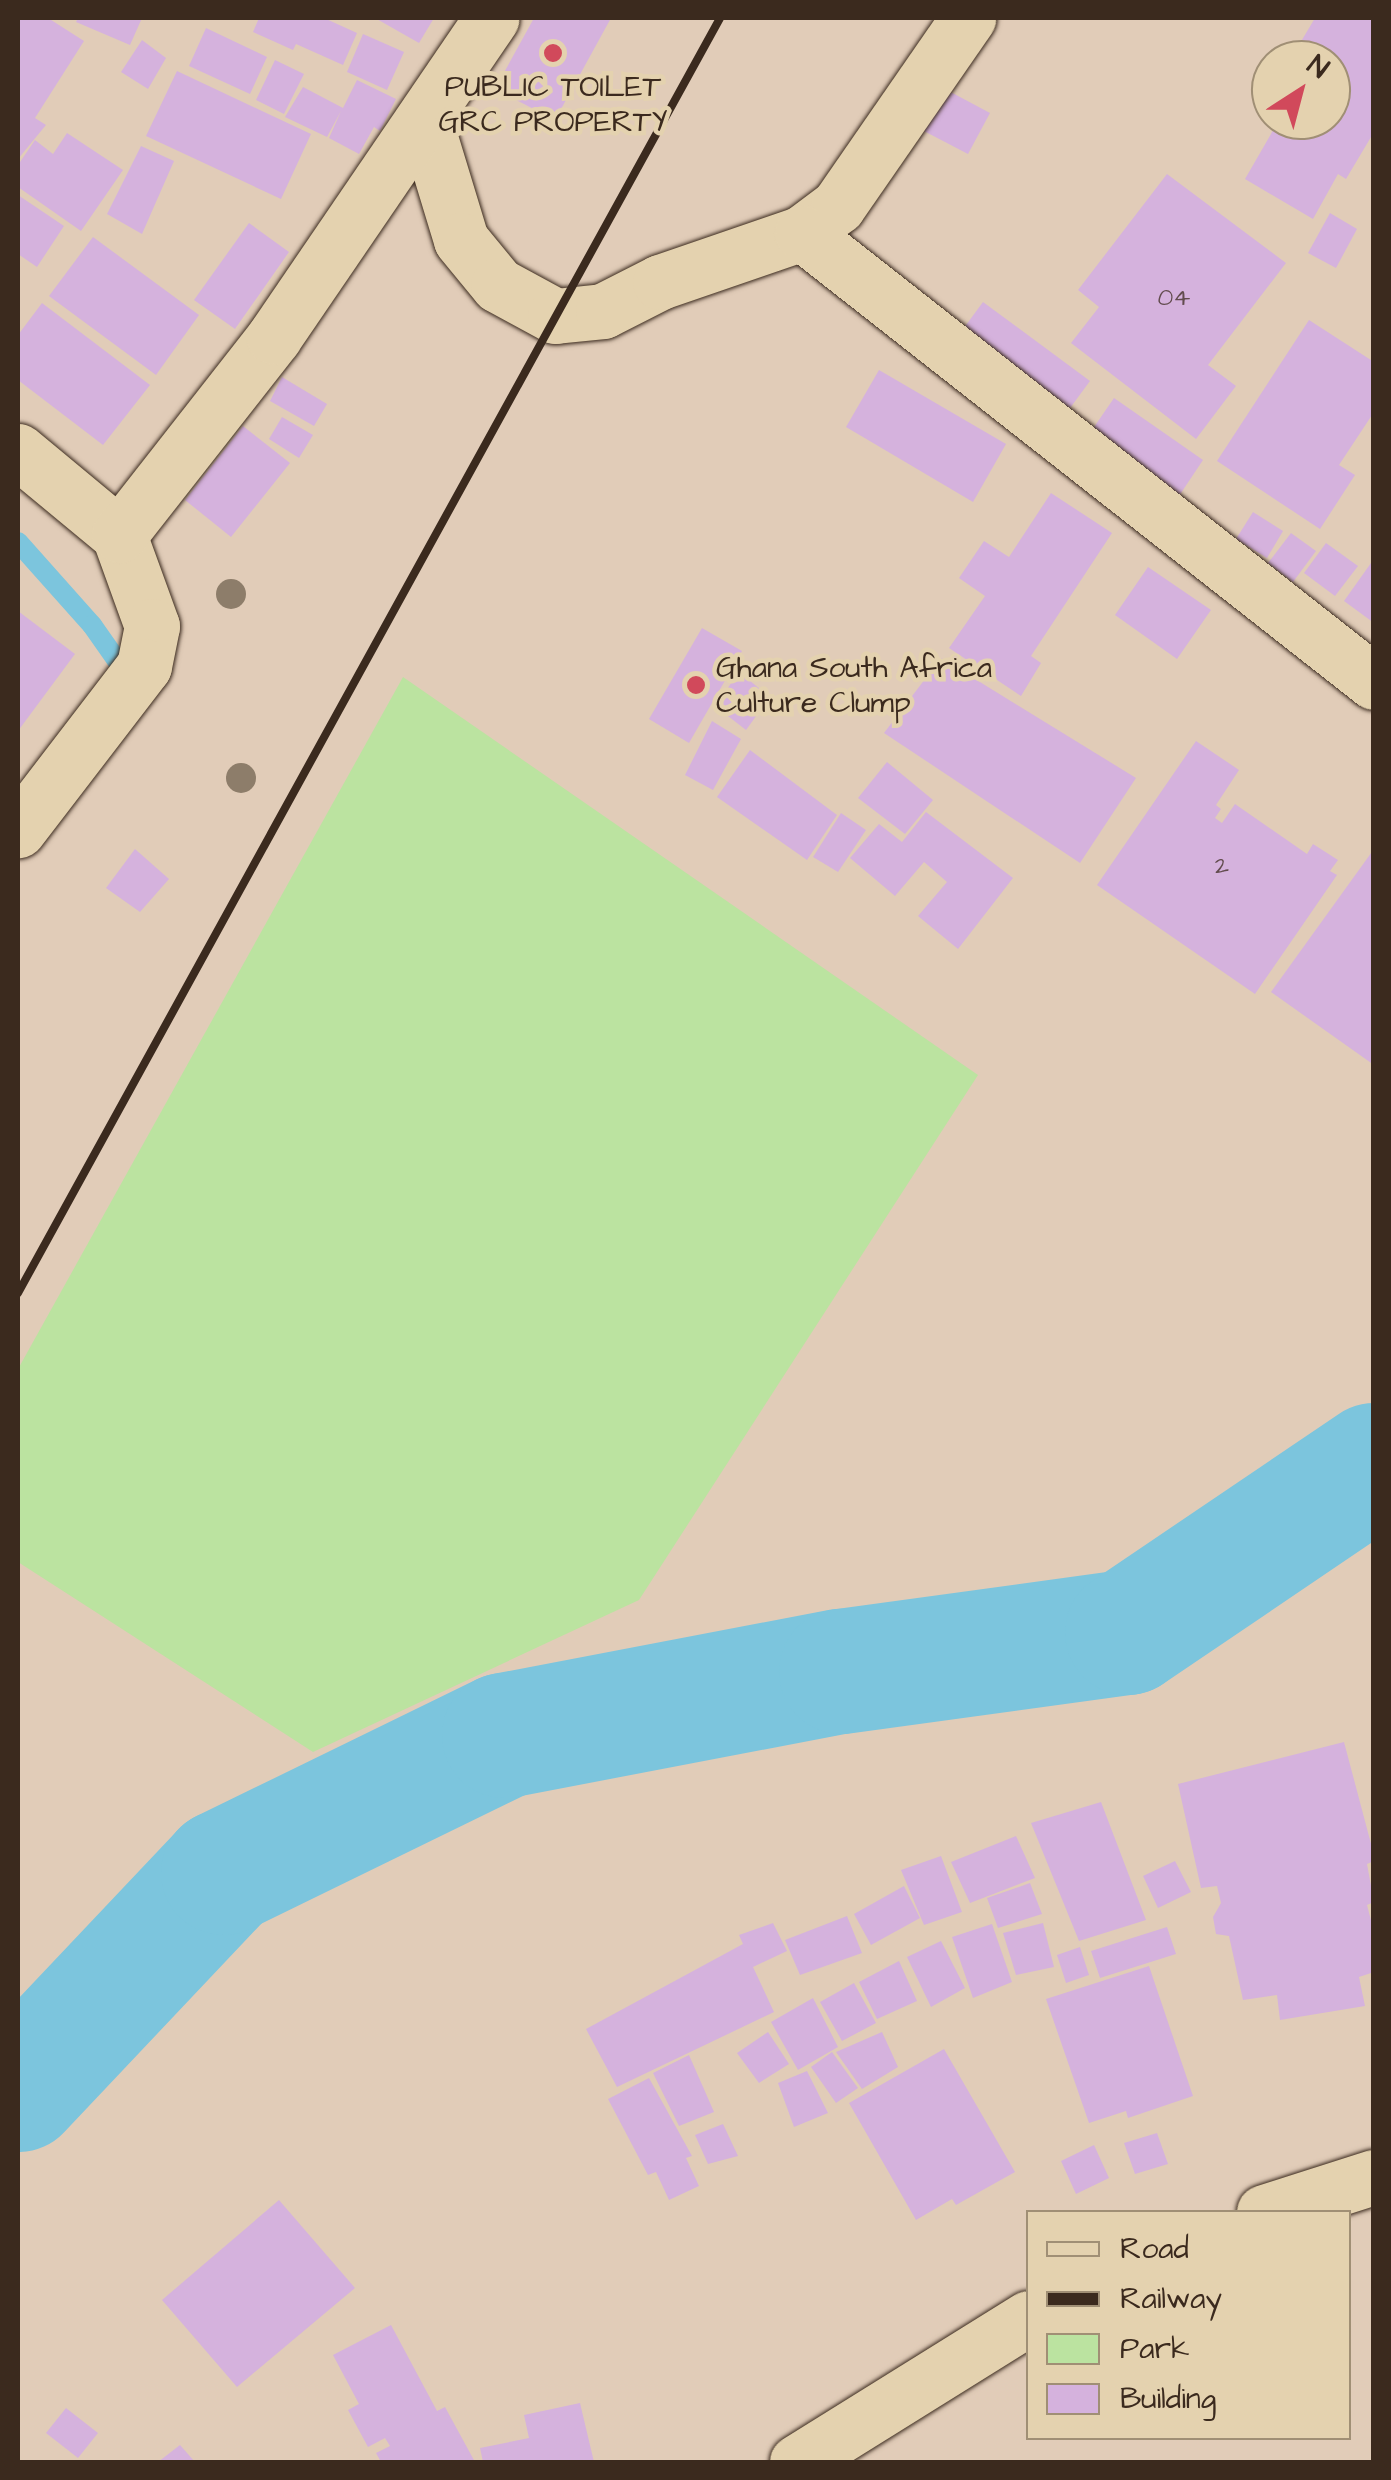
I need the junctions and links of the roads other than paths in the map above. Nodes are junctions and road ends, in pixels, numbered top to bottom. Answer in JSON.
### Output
{"nodes":[{"id":1,"x":492,"y":18,"type":"edge"},
{"id":2,"x":968,"y":18,"type":"edge"},
{"id":3,"x":424,"y":118,"type":"junction"},
{"id":4,"x":802,"y":234,"type":"junction"},
{"id":5,"x":18,"y":451,"type":"edge"},
{"id":6,"x":119,"y":535,"type":"junction"},
{"id":7,"x":1374,"y":682,"type":"edge"},
{"id":8,"x":18,"y":830,"type":"edge"},
{"id":9,"x":1374,"y":2176,"type":"edge"},
{"id":10,"x":1270,"y":2210,"type":"edge"},
{"id":11,"x":1026,"y":2319,"type":"edge"},
{"id":12,"x":797,"y":2462,"type":"edge"}],
"edges":[{"from":1,"to":3,"type":"street"},
{"from":2,"to":4,"type":"street"},
{"from":3,"to":4,"type":"street"},
{"from":3,"to":6,"type":"street"},
{"from":4,"to":7,"type":"street"},
{"from":5,"to":6,"type":"street"},
{"from":6,"to":8,"type":"street"},
{"from":9,"to":10,"type":"street"},
{"from":11,"to":12,"type":"street"}]}
